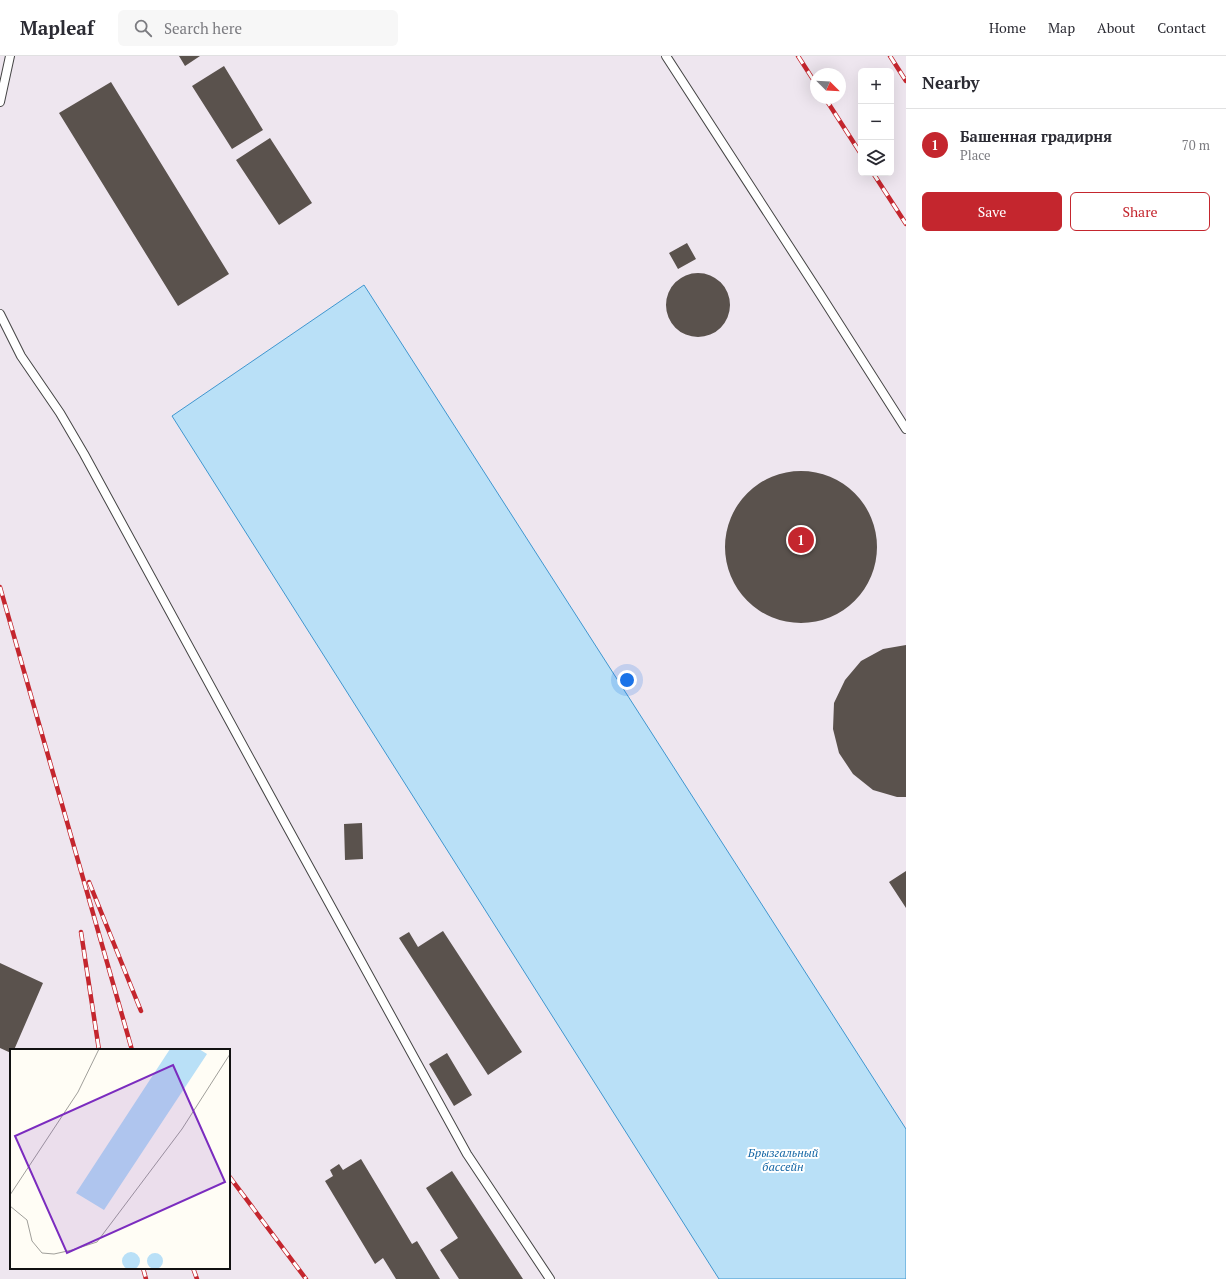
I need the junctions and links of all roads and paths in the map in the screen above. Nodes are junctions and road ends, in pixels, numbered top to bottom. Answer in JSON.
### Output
{"nodes":[{"id":1,"x":10,"y":56,"type":"edge"},
{"id":2,"x":666,"y":56,"type":"edge"},
{"id":3,"x":0,"y":102,"type":"edge"},
{"id":4,"x":0,"y":314,"type":"edge"},
{"id":5,"x":906,"y":429,"type":"edge"},
{"id":6,"x":550,"y":1279,"type":"edge"}],
"edges":[{"from":1,"to":3,"type":"lane"},
{"from":2,"to":5,"type":"lane"},
{"from":4,"to":6,"type":"lane"}]}
